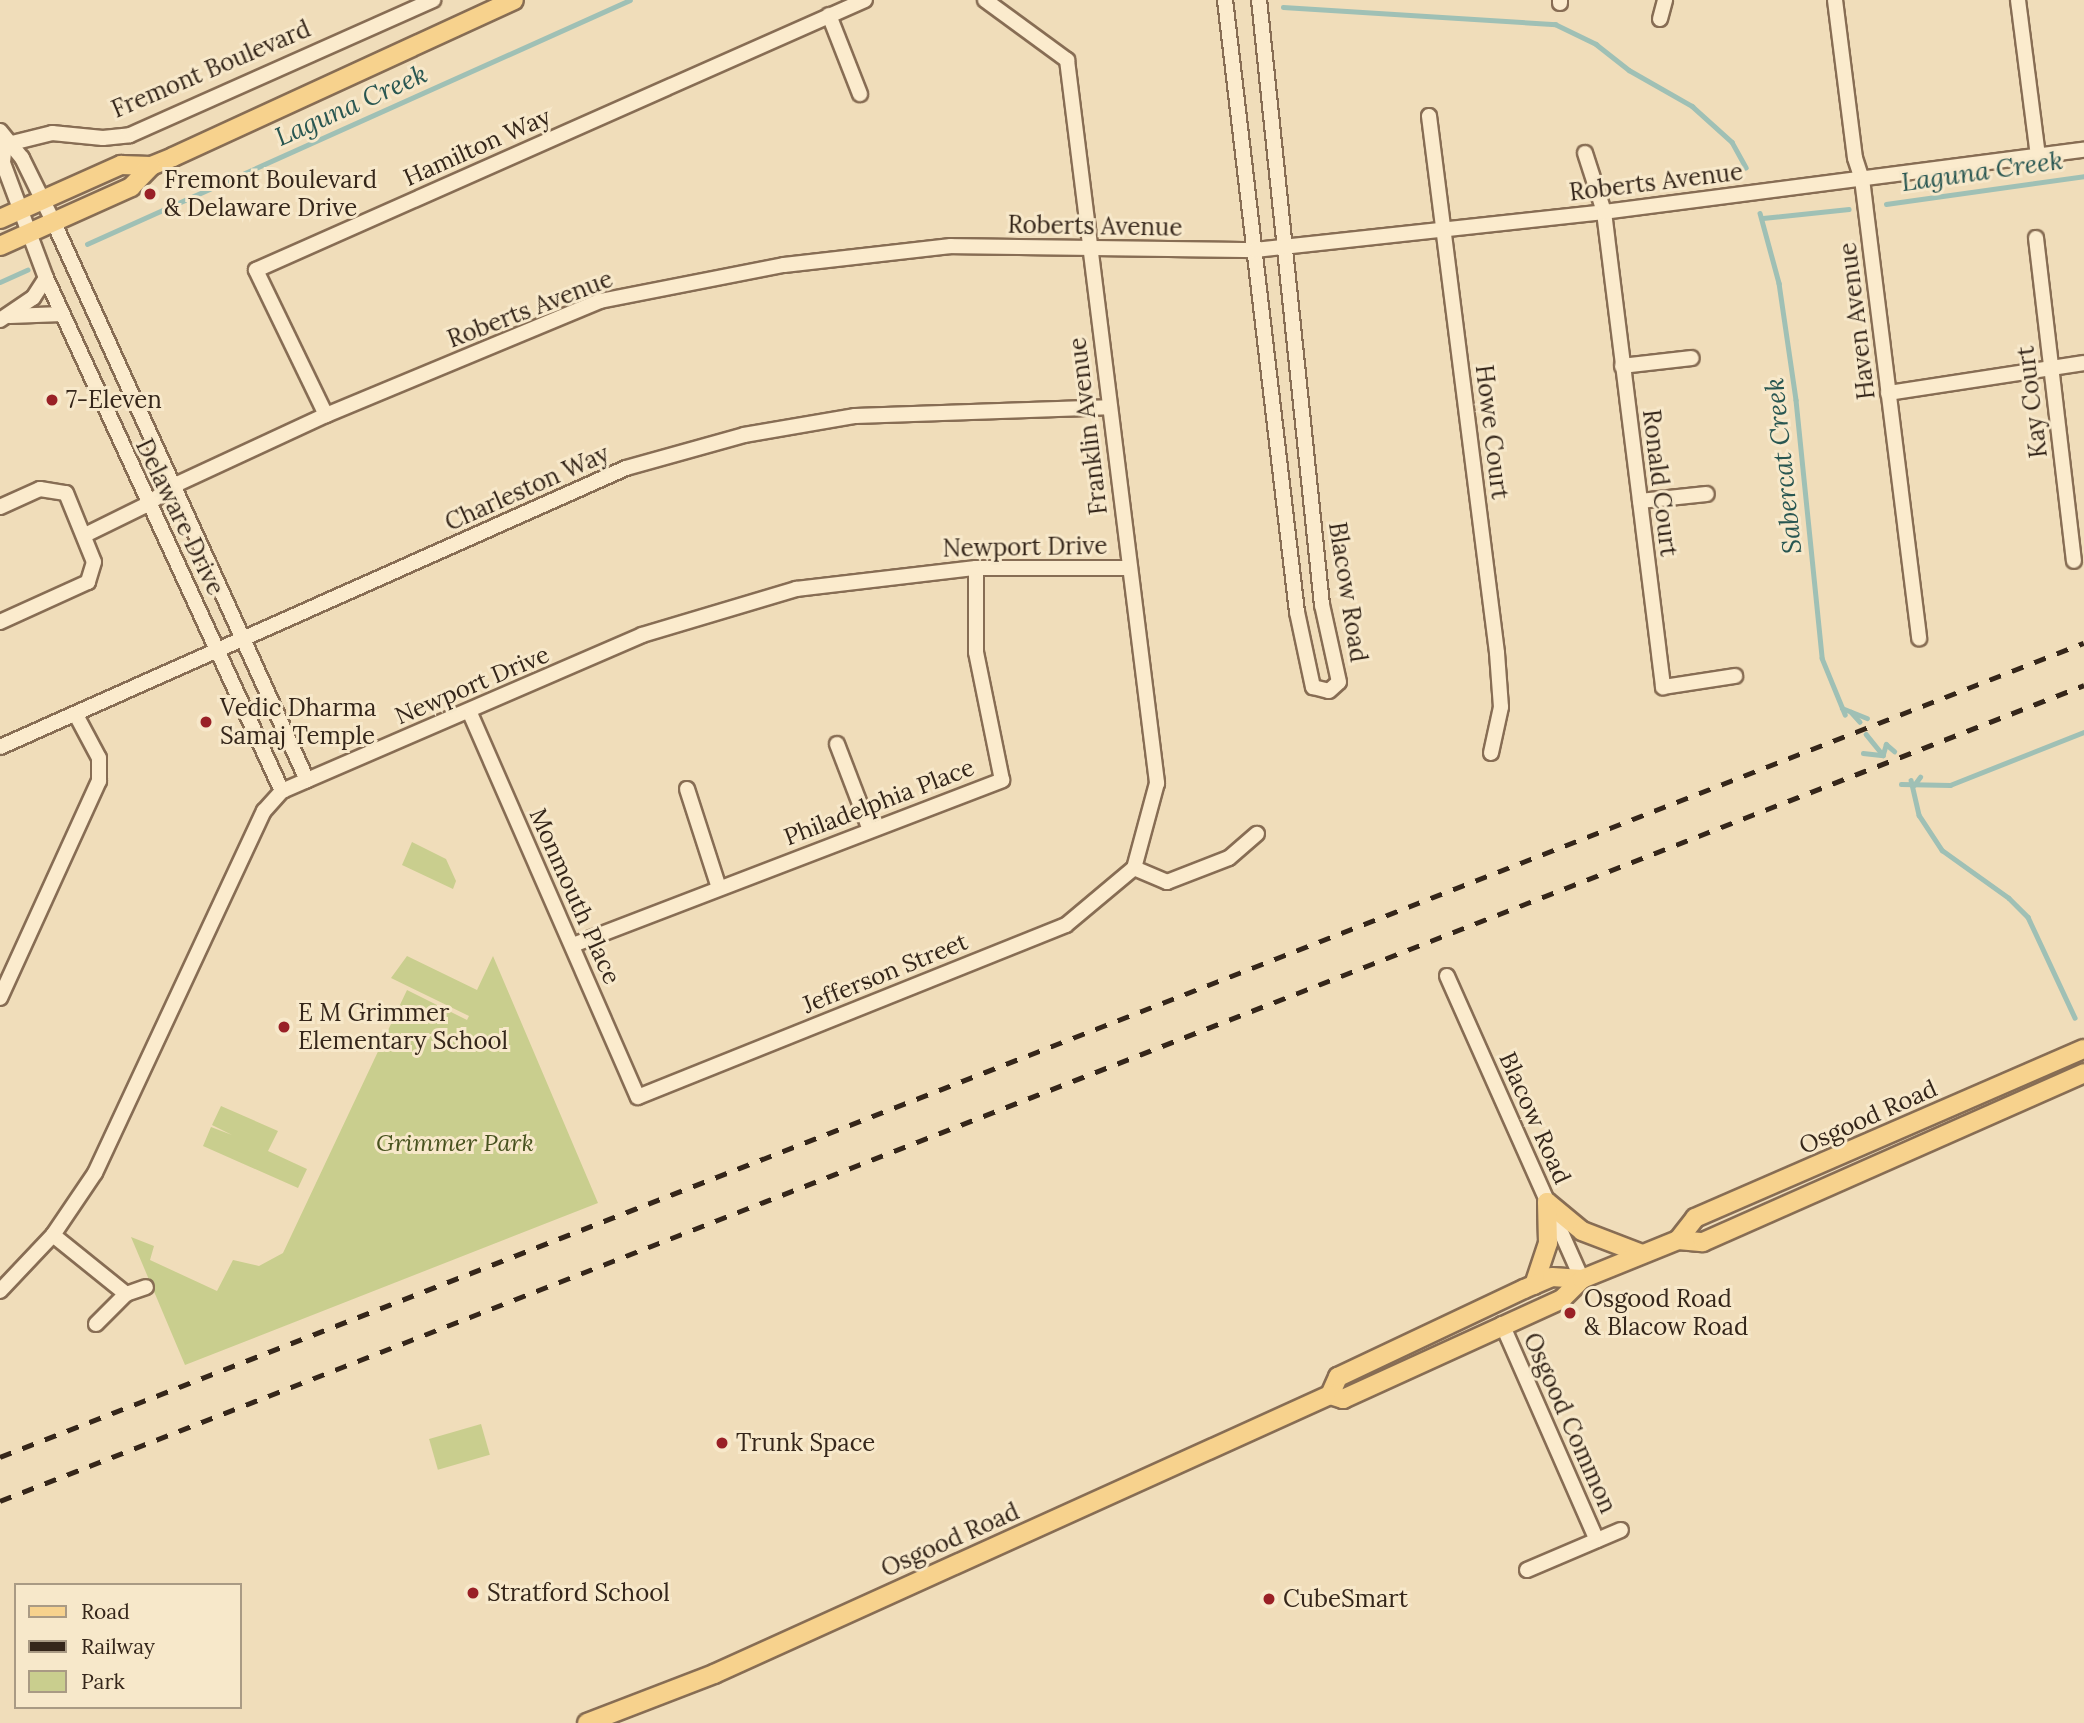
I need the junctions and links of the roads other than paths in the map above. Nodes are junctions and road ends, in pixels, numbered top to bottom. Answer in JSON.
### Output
{"nodes":[{"id":1,"x":433,"y":0,"type":"edge"},
{"id":2,"x":514,"y":0,"type":"edge"},
{"id":3,"x":865,"y":0,"type":"edge"},
{"id":4,"x":985,"y":0,"type":"edge"},
{"id":5,"x":1224,"y":0,"type":"edge"},
{"id":6,"x":1259,"y":0,"type":"edge"},
{"id":7,"x":1665,"y":0,"type":"edge"},
{"id":8,"x":1835,"y":0,"type":"edge"},
{"id":9,"x":2018,"y":0,"type":"edge"},
{"id":10,"x":828,"y":15,"type":"junction"},
{"id":11,"x":1660,"y":19,"type":"dead end"},
{"id":12,"x":860,"y":94,"type":"dead end"},
{"id":13,"x":1429,"y":116,"type":"dead end"},
{"id":14,"x":2,"y":140,"type":"edge"},
{"id":15,"x":2084,"y":150,"type":"edge"},
{"id":16,"x":1585,"y":153,"type":"dead end"},
{"id":17,"x":2038,"y":156,"type":"junction"},
{"id":18,"x":151,"y":166,"type":"junction"},
{"id":19,"x":1862,"y":179,"type":"junction"},
{"id":20,"x":43,"y":200,"type":"junction"},
{"id":21,"x":19,"y":210,"type":"junction"},
{"id":22,"x":1604,"y":212,"type":"junction"},
{"id":23,"x":0,"y":219,"type":"edge"},
{"id":24,"x":54,"y":223,"type":"junction"},
{"id":25,"x":1443,"y":230,"type":"junction"},
{"id":26,"x":29,"y":234,"type":"junction"},
{"id":27,"x":2036,"y":238,"type":"dead end"},
{"id":28,"x":0,"y":246,"type":"edge"},
{"id":29,"x":1283,"y":248,"type":"junction"},
{"id":30,"x":1091,"y":249,"type":"junction"},
{"id":31,"x":1255,"y":250,"type":"junction"},
{"id":32,"x":46,"y":278,"type":"junction"},
{"id":33,"x":62,"y":314,"type":"junction"},
{"id":34,"x":4,"y":318,"type":"edge"},
{"id":35,"x":1692,"y":358,"type":"dead end"},
{"id":36,"x":2084,"y":363,"type":"edge"},
{"id":37,"x":1622,"y":366,"type":"junction"},
{"id":38,"x":2050,"y":369,"type":"junction"},
{"id":39,"x":1888,"y":393,"type":"junction"},
{"id":40,"x":1109,"y":407,"type":"junction"},
{"id":41,"x":326,"y":415,"type":"junction"},
{"id":42,"x":173,"y":486,"type":"junction"},
{"id":43,"x":1707,"y":494,"type":"dead end"},
{"id":44,"x":1640,"y":501,"type":"junction"},
{"id":45,"x":148,"y":505,"type":"junction"},
{"id":46,"x":0,"y":507,"type":"edge"},
{"id":47,"x":85,"y":536,"type":"junction"},
{"id":48,"x":2074,"y":561,"type":"dead end"},
{"id":49,"x":976,"y":568,"type":"junction"},
{"id":50,"x":1128,"y":568,"type":"junction"},
{"id":51,"x":0,"y":622,"type":"edge"},
{"id":52,"x":1919,"y":638,"type":"dead end"},
{"id":53,"x":243,"y":639,"type":"junction"},
{"id":54,"x":219,"y":650,"type":"junction"},
{"id":55,"x":1735,"y":676,"type":"dead end"},
{"id":56,"x":470,"y":713,"type":"junction"},
{"id":57,"x":76,"y":715,"type":"junction"},
{"id":58,"x":837,"y":744,"type":"dead end"},
{"id":59,"x":0,"y":747,"type":"edge"},
{"id":60,"x":1491,"y":753,"type":"dead end"},
{"id":61,"x":307,"y":780,"type":"junction"},
{"id":62,"x":687,"y":789,"type":"dead end"},
{"id":63,"x":282,"y":791,"type":"junction"},
{"id":64,"x":870,"y":830,"type":"junction"},
{"id":65,"x":1257,"y":834,"type":"dead end"},
{"id":66,"x":1134,"y":868,"type":"junction"},
{"id":67,"x":719,"y":888,"type":"junction"},
{"id":68,"x":573,"y":945,"type":"junction"},
{"id":69,"x":1447,"y":976,"type":"dead end"},
{"id":70,"x":0,"y":998,"type":"edge"},
{"id":71,"x":2084,"y":1049,"type":"edge"},
{"id":72,"x":2084,"y":1073,"type":"edge"},
{"id":73,"x":638,"y":1097,"type":"joint"},
{"id":74,"x":1898,"y":1132,"type":"junction"},
{"id":75,"x":1840,"y":1181,"type":"junction"},
{"id":76,"x":1547,"y":1202,"type":"junction"},
{"id":77,"x":53,"y":1235,"type":"junction"},
{"id":78,"x":1678,"y":1240,"type":"junction"},
{"id":79,"x":1642,"y":1254,"type":"junction"},
{"id":80,"x":1582,"y":1279,"type":"junction"},
{"id":81,"x":1534,"y":1285,"type":"junction"},
{"id":82,"x":146,"y":1287,"type":"dead end"},
{"id":83,"x":0,"y":1291,"type":"edge"},
{"id":84,"x":126,"y":1294,"type":"junction"},
{"id":85,"x":96,"y":1324,"type":"dead end"},
{"id":86,"x":1502,"y":1324,"type":"junction"},
{"id":87,"x":1330,"y":1395,"type":"junction"},
{"id":88,"x":1620,"y":1530,"type":"dead end"},
{"id":89,"x":1597,"y":1540,"type":"junction"},
{"id":90,"x":1527,"y":1570,"type":"dead end"},
{"id":91,"x":587,"y":1723,"type":"edge"}],
"edges":[{"from":1,"to":14,"type":"street","name":"Fremont Boulevard"},
{"from":2,"to":18,"type":"main road"},
{"from":3,"to":10,"type":"street","name":"Hamilton Way"},
{"from":4,"to":30,"type":"street","name":"Franklin Avenue"},
{"from":5,"to":31,"type":"street","name":"Blacow Road"},
{"from":6,"to":29,"type":"street","name":"Blacow Road"},
{"from":7,"to":11,"type":"street"},
{"from":8,"to":19,"type":"street","name":"Haven Avenue"},
{"from":9,"to":17,"type":"street"},
{"from":10,"to":12,"type":"street"},
{"from":10,"to":41,"type":"street","name":"Hamilton Way"},
{"from":13,"to":25,"type":"street","name":"Howe Court"},
{"from":14,"to":20,"type":"street","name":"Delaware Drive"},
{"from":14,"to":21,"type":"street","name":"Delaware Drive"},
{"from":15,"to":17,"type":"street","name":"Roberts Avenue"},
{"from":16,"to":22,"type":"street","name":"Ronald Court"},
{"from":17,"to":19,"type":"street","name":"Roberts Avenue"},
{"from":18,"to":20,"type":"main road"},
{"from":18,"to":24,"type":"main road"},
{"from":19,"to":22,"type":"street","name":"Roberts Avenue"},
{"from":19,"to":39,"type":"street","name":"Haven Avenue"},
{"from":20,"to":21,"type":"main road"},
{"from":20,"to":24,"type":"street","name":"Delaware Drive"},
{"from":21,"to":23,"type":"main road"},
{"from":21,"to":26,"type":"street","name":"Delaware Drive"},
{"from":22,"to":25,"type":"street","name":"Roberts Avenue"},
{"from":22,"to":37,"type":"street","name":"Ronald Court"},
{"from":24,"to":26,"type":"main road"},
{"from":24,"to":42,"type":"street","name":"Delaware Drive"},
{"from":25,"to":29,"type":"street","name":"Roberts Avenue"},
{"from":25,"to":60,"type":"street","name":"Howe Court"},
{"from":26,"to":28,"type":"main road"},
{"from":26,"to":32,"type":"street","name":"Delaware Drive"},
{"from":27,"to":38,"type":"street","name":"Kay Court"},
{"from":29,"to":31,"type":"street","name":"Roberts Avenue"},
{"from":29,"to":31,"type":"street","name":"Blacow Road"},
{"from":30,"to":31,"type":"street","name":"Roberts Avenue"},
{"from":30,"to":40,"type":"street","name":"Franklin Avenue"},
{"from":30,"to":41,"type":"street","name":"Roberts Avenue"},
{"from":32,"to":33,"type":"street","name":"Delaware Drive"},
{"from":32,"to":34,"type":"street"},
{"from":33,"to":34,"type":"street"},
{"from":33,"to":45,"type":"street","name":"Delaware Drive"},
{"from":35,"to":37,"type":"street"},
{"from":36,"to":38,"type":"street"},
{"from":37,"to":44,"type":"street","name":"Ronald Court"},
{"from":38,"to":39,"type":"street"},
{"from":38,"to":48,"type":"street","name":"Kay Court"},
{"from":39,"to":52,"type":"street","name":"Haven Avenue"},
{"from":40,"to":50,"type":"street","name":"Franklin Avenue"},
{"from":40,"to":53,"type":"street","name":"Charleston Way"},
{"from":41,"to":42,"type":"street","name":"Roberts Avenue"},
{"from":42,"to":45,"type":"street","name":"Roberts Avenue"},
{"from":42,"to":53,"type":"street","name":"Delaware Drive"},
{"from":43,"to":44,"type":"street"},
{"from":44,"to":55,"type":"street","name":"Ronald Court"},
{"from":45,"to":47,"type":"street","name":"Roberts Avenue"},
{"from":45,"to":54,"type":"street","name":"Delaware Drive"},
{"from":46,"to":47,"type":"street"},
{"from":47,"to":51,"type":"street"},
{"from":49,"to":50,"type":"street","name":"Newport Drive"},
{"from":49,"to":56,"type":"street","name":"Newport Drive"},
{"from":49,"to":64,"type":"street","name":"Philadelphia Place"},
{"from":50,"to":66,"type":"street","name":"Franklin Avenue"},
{"from":53,"to":54,"type":"street","name":"Charleston Way"},
{"from":53,"to":61,"type":"street","name":"Delaware Drive"},
{"from":54,"to":57,"type":"street","name":"Charleston Way"},
{"from":54,"to":63,"type":"street","name":"Delaware Drive"},
{"from":56,"to":61,"type":"street","name":"Newport Drive"},
{"from":56,"to":68,"type":"street","name":"Monmouth Place"},
{"from":57,"to":59,"type":"street","name":"Charleston Way"},
{"from":57,"to":70,"type":"street"},
{"from":58,"to":64,"type":"street"},
{"from":61,"to":63,"type":"street","name":"Newport Drive"},
{"from":62,"to":67,"type":"street"},
{"from":63,"to":77,"type":"street","name":"Newport Drive"},
{"from":64,"to":67,"type":"street","name":"Philadelphia Place"},
{"from":65,"to":66,"type":"street"},
{"from":66,"to":73,"type":"street","name":"Jefferson Street"},
{"from":67,"to":68,"type":"street","name":"Philadelphia Place"},
{"from":68,"to":73,"type":"street","name":"Monmouth Place"},
{"from":69,"to":76,"type":"street","name":"Blacow Road"},
{"from":71,"to":74,"type":"main road","name":"Osgood Road"},
{"from":72,"to":75,"type":"main road","name":"Osgood Road"},
{"from":74,"to":75,"type":"main road"},
{"from":74,"to":78,"type":"main road","name":"Osgood Road"},
{"from":75,"to":78,"type":"main road","name":"Osgood Road"},
{"from":76,"to":79,"type":"main road"},
{"from":76,"to":80,"type":"street","name":"Blacow Road"},
{"from":76,"to":81,"type":"main road"},
{"from":77,"to":83,"type":"street","name":"Newport Drive"},
{"from":77,"to":84,"type":"street"},
{"from":78,"to":79,"type":"main road","name":"Osgood Road"},
{"from":79,"to":80,"type":"main road","name":"Osgood Road"},
{"from":80,"to":81,"type":"main road","name":"Osgood Road"},
{"from":80,"to":86,"type":"main road","name":"Osgood Road"},
{"from":81,"to":87,"type":"main road","name":"Osgood Road"},
{"from":82,"to":84,"type":"street"},
{"from":84,"to":85,"type":"street"},
{"from":86,"to":87,"type":"main road","name":"Osgood Road"},
{"from":86,"to":89,"type":"street","name":"Osgood Common"},
{"from":87,"to":91,"type":"main road","name":"Osgood Road"},
{"from":88,"to":89,"type":"street","name":"Osgood Common"},
{"from":89,"to":90,"type":"street","name":"Osgood Common"}]}
